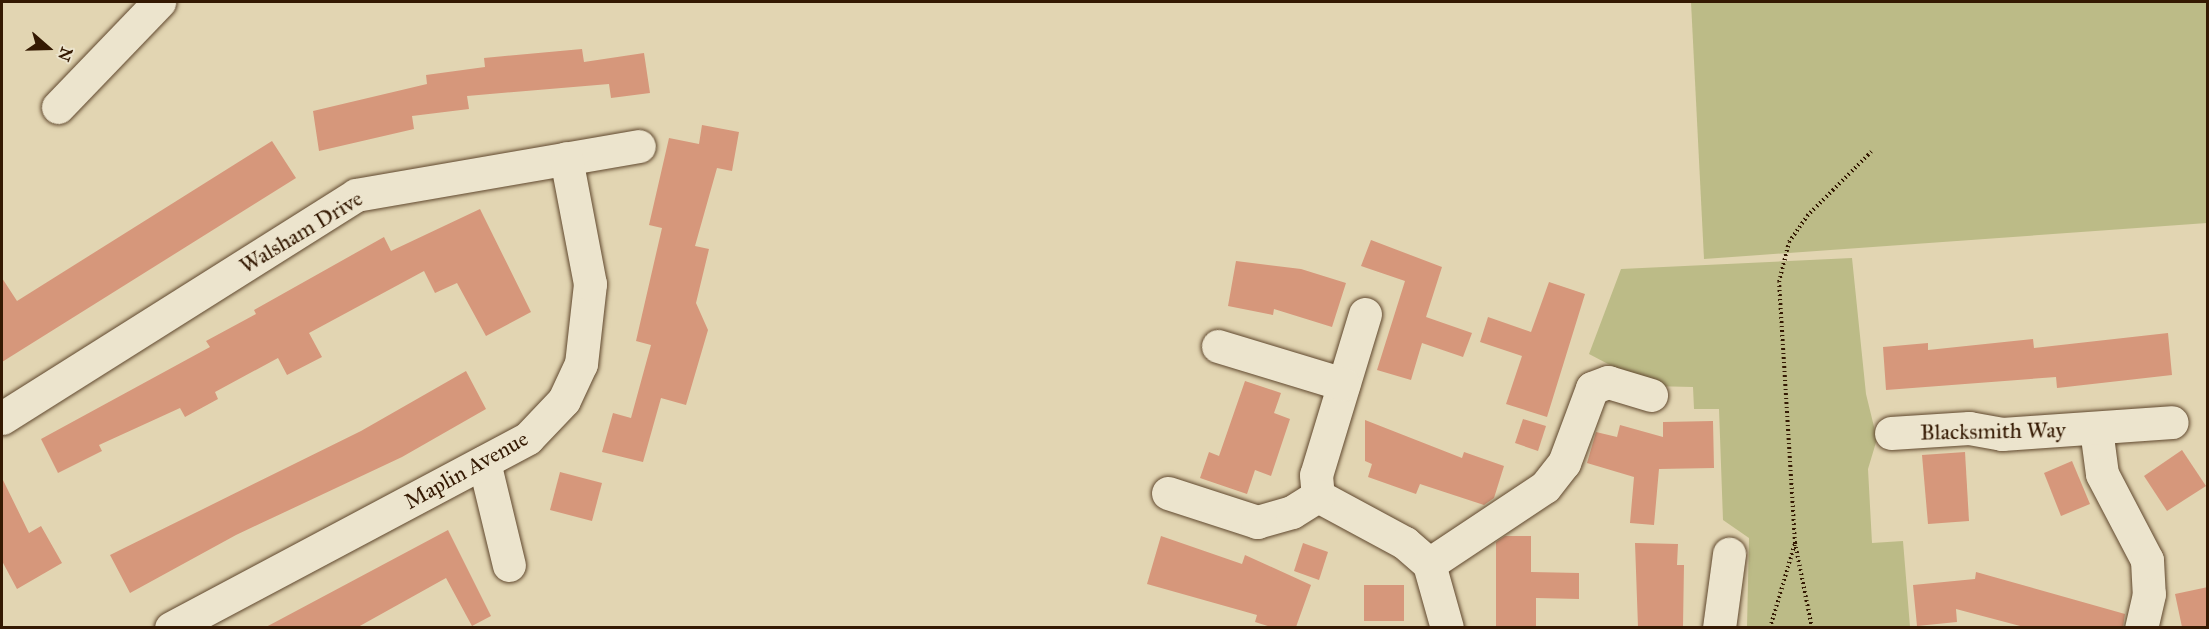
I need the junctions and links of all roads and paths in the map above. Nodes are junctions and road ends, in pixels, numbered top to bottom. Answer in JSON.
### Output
{"nodes":[{"id":1,"x":159,"y":2,"type":"edge"},
{"id":2,"x":58,"y":107,"type":"dead end"},
{"id":3,"x":639,"y":146,"type":"dead end"},
{"id":4,"x":1871,"y":152,"type":"dead end"},
{"id":5,"x":566,"y":158,"type":"junction"},
{"id":6,"x":1365,"y":314,"type":"dead end"},
{"id":7,"x":1218,"y":346,"type":"dead end"},
{"id":8,"x":1342,"y":384,"type":"junction"},
{"id":9,"x":1651,"y":395,"type":"dead end"},
{"id":10,"x":2,"y":418,"type":"edge"},
{"id":11,"x":2172,"y":422,"type":"dead end"},
{"id":12,"x":2096,"y":429,"type":"junction"},
{"id":13,"x":1891,"y":433,"type":"dead end"},
{"id":14,"x":484,"y":462,"type":"junction"},
{"id":15,"x":1168,"y":493,"type":"dead end"},
{"id":16,"x":1318,"y":496,"type":"junction"},
{"id":17,"x":1795,"y":543,"type":"junction"},
{"id":18,"x":1729,"y":554,"type":"dead end"},
{"id":19,"x":1429,"y":564,"type":"junction"},
{"id":20,"x":509,"y":565,"type":"dead end"},
{"id":21,"x":171,"y":627,"type":"edge"},
{"id":22,"x":1447,"y":627,"type":"edge"},
{"id":23,"x":1719,"y":627,"type":"edge"},
{"id":24,"x":1770,"y":627,"type":"edge"},
{"id":25,"x":1812,"y":627,"type":"edge"},
{"id":26,"x":2141,"y":627,"type":"edge"}],
"edges":[{"from":1,"to":2,"type":"street"},
{"from":3,"to":5,"type":"street","name":"Walsham Drive"},
{"from":4,"to":17,"type":"path"},
{"from":5,"to":10,"type":"street","name":"Walsham Drive"},
{"from":5,"to":14,"type":"street","name":"Maplin Avenue"},
{"from":6,"to":8,"type":"street"},
{"from":7,"to":8,"type":"street"},
{"from":8,"to":16,"type":"street"},
{"from":9,"to":19,"type":"street"},
{"from":11,"to":12,"type":"street","name":"Blacksmith Way"},
{"from":12,"to":13,"type":"street","name":"Blacksmith Way"},
{"from":12,"to":26,"type":"street","name":"Blacksmith Way"},
{"from":14,"to":20,"type":"street"},
{"from":14,"to":21,"type":"street","name":"Maplin Avenue"},
{"from":15,"to":16,"type":"street"},
{"from":16,"to":19,"type":"street"},
{"from":17,"to":24,"type":"path"},
{"from":17,"to":25,"type":"path"},
{"from":18,"to":23,"type":"street"},
{"from":19,"to":22,"type":"street"}]}
